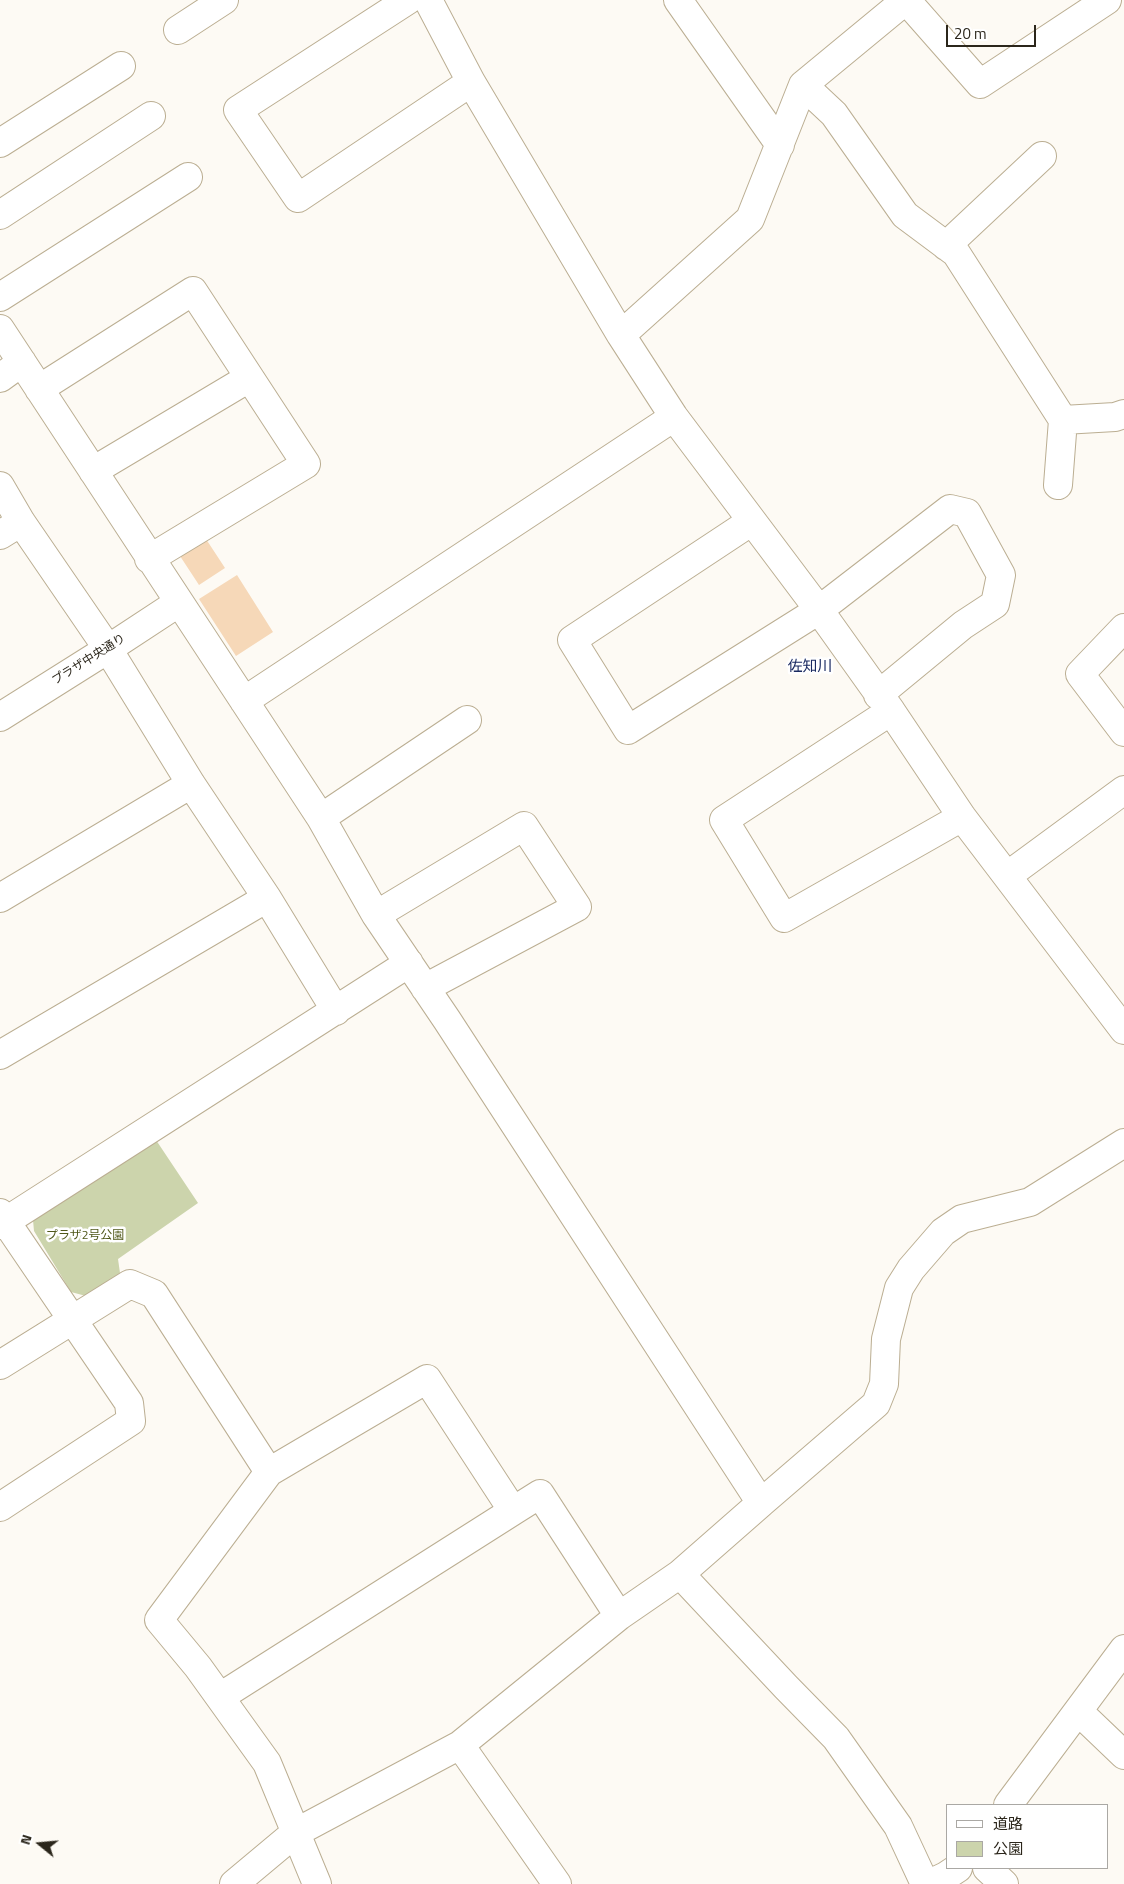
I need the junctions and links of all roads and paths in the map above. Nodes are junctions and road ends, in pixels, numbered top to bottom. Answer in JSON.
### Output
{"nodes":[{"id":1,"x":224,"y":0,"type":"edge"},
{"id":2,"x":408,"y":0,"type":"edge"},
{"id":3,"x":428,"y":0,"type":"edge"},
{"id":4,"x":678,"y":0,"type":"edge"},
{"id":5,"x":906,"y":0,"type":"edge"},
{"id":6,"x":1108,"y":0,"type":"edge"},
{"id":7,"x":178,"y":30,"type":"dead end"},
{"id":8,"x":121,"y":66,"type":"dead end"},
{"id":9,"x":471,"y":82,"type":"junction"},
{"id":10,"x":803,"y":85,"type":"junction"},
{"id":11,"x":151,"y":116,"type":"dead end"},
{"id":12,"x":0,"y":143,"type":"edge"},
{"id":13,"x":780,"y":145,"type":"junction"},
{"id":14,"x":1042,"y":156,"type":"dead end"},
{"id":15,"x":188,"y":177,"type":"dead end"},
{"id":16,"x":0,"y":215,"type":"edge"},
{"id":17,"x":946,"y":246,"type":"junction"},
{"id":18,"x":0,"y":297,"type":"edge"},
{"id":19,"x":0,"y":329,"type":"edge"},
{"id":20,"x":621,"y":335,"type":"junction"},
{"id":21,"x":22,"y":362,"type":"junction"},
{"id":22,"x":0,"y":378,"type":"edge"},
{"id":23,"x":249,"y":378,"type":"junction"},
{"id":24,"x":39,"y":389,"type":"junction"},
{"id":25,"x":1124,"y":414,"type":"edge"},
{"id":26,"x":674,"y":417,"type":"junction"},
{"id":27,"x":1064,"y":420,"type":"junction"},
{"id":28,"x":93,"y":471,"type":"junction"},
{"id":29,"x":1058,"y":485,"type":"dead end"},
{"id":30,"x":0,"y":486,"type":"edge"},
{"id":31,"x":752,"y":521,"type":"junction"},
{"id":32,"x":11,"y":529,"type":"edge"},
{"id":33,"x":149,"y":558,"type":"junction"},
{"id":34,"x":178,"y":603,"type":"junction"},
{"id":35,"x":819,"y":610,"type":"junction"},
{"id":36,"x":1124,"y":628,"type":"edge"},
{"id":37,"x":108,"y":649,"type":"junction"},
{"id":38,"x":244,"y":701,"type":"junction"},
{"id":39,"x":885,"y":703,"type":"junction"},
{"id":40,"x":0,"y":717,"type":"edge"},
{"id":41,"x":468,"y":720,"type":"dead end"},
{"id":42,"x":1124,"y":732,"type":"edge"},
{"id":43,"x":191,"y":784,"type":"junction"},
{"id":44,"x":1124,"y":790,"type":"edge"},
{"id":45,"x":962,"y":817,"type":"junction"},
{"id":46,"x":321,"y":818,"type":"junction"},
{"id":47,"x":1007,"y":876,"type":"junction"},
{"id":48,"x":0,"y":898,"type":"edge"},
{"id":49,"x":267,"y":898,"type":"junction"},
{"id":50,"x":376,"y":915,"type":"junction"},
{"id":51,"x":409,"y":963,"type":"junction"},
{"id":52,"x":425,"y":988,"type":"junction"},
{"id":53,"x":336,"y":1011,"type":"junction"},
{"id":54,"x":1124,"y":1030,"type":"edge"},
{"id":55,"x":0,"y":1055,"type":"edge"},
{"id":56,"x":1124,"y":1143,"type":"edge"},
{"id":57,"x":2,"y":1220,"type":"edge"},
{"id":58,"x":73,"y":1320,"type":"junction"},
{"id":59,"x":0,"y":1365,"type":"edge"},
{"id":60,"x":269,"y":1472,"type":"junction"},
{"id":61,"x":761,"y":1503,"type":"junction"},
{"id":62,"x":0,"y":1507,"type":"edge"},
{"id":63,"x":513,"y":1511,"type":"junction"},
{"id":64,"x":680,"y":1574,"type":"junction"},
{"id":65,"x":619,"y":1616,"type":"junction"},
{"id":66,"x":1123,"y":1651,"type":"edge"},
{"id":67,"x":220,"y":1697,"type":"junction"},
{"id":68,"x":1078,"y":1711,"type":"junction"},
{"id":69,"x":460,"y":1745,"type":"junction"},
{"id":70,"x":1124,"y":1755,"type":"edge"},
{"id":71,"x":1009,"y":1804,"type":"edge"},
{"id":72,"x":296,"y":1834,"type":"junction"},
{"id":73,"x":956,"y":1869,"type":"edge"},
{"id":74,"x":988,"y":1869,"type":"edge"},
{"id":75,"x":234,"y":1884,"type":"edge"},
{"id":76,"x":317,"y":1884,"type":"edge"},
{"id":77,"x":557,"y":1884,"type":"edge"},
{"id":78,"x":927,"y":1884,"type":"edge"},
{"id":79,"x":1004,"y":1884,"type":"edge"}],
"edges":[{"from":1,"to":7,"type":"street"},
{"from":2,"to":9,"type":"street"},
{"from":3,"to":9,"type":"street"},
{"from":4,"to":13,"type":"street"},
{"from":5,"to":6,"type":"street"},
{"from":5,"to":10,"type":"street"},
{"from":8,"to":12,"type":"street"},
{"from":9,"to":20,"type":"street"},
{"from":10,"to":13,"type":"street"},
{"from":10,"to":17,"type":"street"},
{"from":11,"to":16,"type":"street"},
{"from":13,"to":20,"type":"street"},
{"from":14,"to":17,"type":"street"},
{"from":15,"to":18,"type":"street"},
{"from":17,"to":27,"type":"street"},
{"from":19,"to":21,"type":"street"},
{"from":20,"to":26,"type":"street"},
{"from":21,"to":22,"type":"street"},
{"from":21,"to":24,"type":"street"},
{"from":23,"to":24,"type":"street"},
{"from":23,"to":28,"type":"street"},
{"from":23,"to":33,"type":"street"},
{"from":24,"to":28,"type":"street"},
{"from":25,"to":27,"type":"street"},
{"from":26,"to":31,"type":"street"},
{"from":26,"to":38,"type":"street"},
{"from":27,"to":29,"type":"street"},
{"from":28,"to":33,"type":"street"},
{"from":30,"to":32,"type":"street"},
{"from":31,"to":35,"type":"street"},
{"from":31,"to":35,"type":"street"},
{"from":32,"to":37,"type":"street"},
{"from":33,"to":34,"type":"street"},
{"from":34,"to":37,"type":"street","name":"プラザ中央通り"},
{"from":34,"to":38,"type":"street"},
{"from":35,"to":39,"type":"street"},
{"from":35,"to":39,"type":"street"},
{"from":36,"to":42,"type":"street"},
{"from":37,"to":40,"type":"street","name":"プラザ中央通り"},
{"from":37,"to":43,"type":"street"},
{"from":38,"to":46,"type":"street"},
{"from":39,"to":45,"type":"street"},
{"from":39,"to":45,"type":"street"},
{"from":41,"to":46,"type":"street"},
{"from":43,"to":48,"type":"street"},
{"from":43,"to":49,"type":"street"},
{"from":44,"to":47,"type":"street"},
{"from":45,"to":47,"type":"street"},
{"from":46,"to":50,"type":"street"},
{"from":47,"to":54,"type":"street"},
{"from":49,"to":53,"type":"street"},
{"from":49,"to":55,"type":"street"},
{"from":50,"to":51,"type":"street"},
{"from":50,"to":52,"type":"street"},
{"from":51,"to":52,"type":"street"},
{"from":51,"to":53,"type":"street"},
{"from":52,"to":61,"type":"street"},
{"from":53,"to":57,"type":"street"},
{"from":56,"to":61,"type":"street"},
{"from":57,"to":58,"type":"street"},
{"from":58,"to":59,"type":"street"},
{"from":58,"to":60,"type":"street"},
{"from":58,"to":62,"type":"street"},
{"from":60,"to":63,"type":"street"},
{"from":60,"to":67,"type":"street"},
{"from":61,"to":64,"type":"street"},
{"from":63,"to":65,"type":"street"},
{"from":63,"to":67,"type":"street"},
{"from":64,"to":65,"type":"street"},
{"from":64,"to":78,"type":"street"},
{"from":65,"to":69,"type":"street"},
{"from":66,"to":68,"type":"street"},
{"from":67,"to":72,"type":"street"},
{"from":68,"to":70,"type":"street"},
{"from":68,"to":71,"type":"street"},
{"from":69,"to":72,"type":"street"},
{"from":69,"to":77,"type":"street"},
{"from":72,"to":75,"type":"street"},
{"from":72,"to":76,"type":"street"},
{"from":73,"to":78,"type":"street"},
{"from":74,"to":79,"type":"street"}]}
